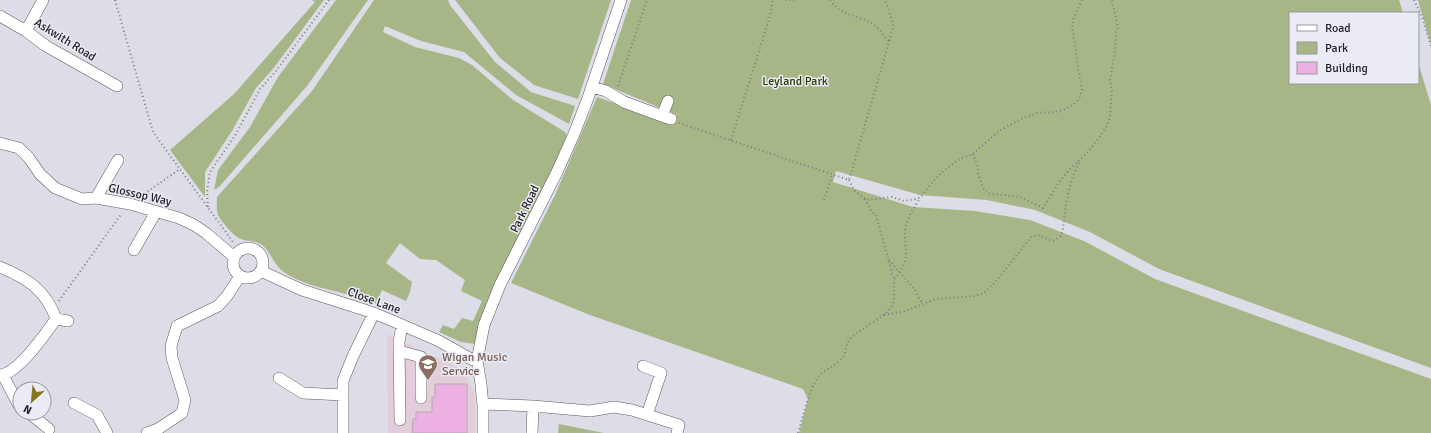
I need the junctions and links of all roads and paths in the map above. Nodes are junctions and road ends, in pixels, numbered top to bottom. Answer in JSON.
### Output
{"nodes":[{"id":1,"x":43,"y":0,"type":"edge"},
{"id":2,"x":115,"y":0,"type":"edge"},
{"id":3,"x":329,"y":0,"type":"edge"},
{"id":4,"x":621,"y":0,"type":"edge"},
{"id":5,"x":647,"y":0,"type":"edge"},
{"id":6,"x":773,"y":0,"type":"edge"},
{"id":7,"x":785,"y":0,"type":"edge"},
{"id":8,"x":798,"y":0,"type":"edge"},
{"id":9,"x":830,"y":0,"type":"edge"},
{"id":10,"x":885,"y":0,"type":"edge"},
{"id":11,"x":1082,"y":0,"type":"edge"},
{"id":12,"x":1112,"y":0,"type":"edge"},
{"id":13,"x":1414,"y":0,"type":"edge"},
{"id":14,"x":0,"y":16,"type":"edge"},
{"id":15,"x":26,"y":31,"type":"junction"},
{"id":16,"x":889,"y":41,"type":"junction"},
{"id":17,"x":1431,"y":46,"type":"edge"},
{"id":18,"x":117,"y":86,"type":"dead end"},
{"id":19,"x":592,"y":87,"type":"junction"},
{"id":20,"x":613,"y":95,"type":"junction"},
{"id":21,"x":668,"y":101,"type":"dead end"},
{"id":22,"x":667,"y":118,"type":"junction"},
{"id":23,"x":731,"y":140,"type":"junction"},
{"id":24,"x":0,"y":143,"type":"edge"},
{"id":25,"x":973,"y":154,"type":"junction"},
{"id":26,"x":1081,"y":159,"type":"junction"},
{"id":27,"x":118,"y":160,"type":"dead end"},
{"id":28,"x":180,"y":169,"type":"junction"},
{"id":29,"x":832,"y":175,"type":"junction"},
{"id":30,"x":849,"y":180,"type":"junction"},
{"id":31,"x":921,"y":197,"type":"junction"},
{"id":32,"x":96,"y":198,"type":"junction"},
{"id":33,"x":865,"y":198,"type":"junction"},
{"id":34,"x":824,"y":200,"type":"dead end"},
{"id":35,"x":130,"y":204,"type":"junction"},
{"id":36,"x":208,"y":208,"type":"junction"},
{"id":37,"x":156,"y":212,"type":"junction"},
{"id":38,"x":134,"y":250,"type":"dead end"},
{"id":39,"x":237,"y":254,"type":"junction"},
{"id":40,"x":889,"y":259,"type":"junction"},
{"id":41,"x":0,"y":266,"type":"edge"},
{"id":42,"x":261,"y":271,"type":"junction"},
{"id":43,"x":900,"y":272,"type":"junction"},
{"id":44,"x":240,"y":276,"type":"junction"},
{"id":45,"x":895,"y":280,"type":"junction"},
{"id":46,"x":922,"y":303,"type":"junction"},
{"id":47,"x":374,"y":313,"type":"junction"},
{"id":48,"x":54,"y":315,"type":"junction"},
{"id":49,"x":884,"y":315,"type":"junction"},
{"id":50,"x":68,"y":321,"type":"dead end"},
{"id":51,"x":402,"y":325,"type":"junction"},
{"id":52,"x":399,"y":351,"type":"junction"},
{"id":53,"x":476,"y":361,"type":"junction"},
{"id":54,"x":643,"y":366,"type":"dead end"},
{"id":55,"x":1,"y":375,"type":"edge"},
{"id":56,"x":279,"y":378,"type":"dead end"},
{"id":57,"x":12,"y":394,"type":"edge"},
{"id":58,"x":343,"y":395,"type":"junction"},
{"id":59,"x":421,"y":398,"type":"dead end"},
{"id":60,"x":74,"y":403,"type":"dead end"},
{"id":61,"x":483,"y":404,"type":"junction"},
{"id":62,"x":533,"y":406,"type":"junction"},
{"id":63,"x":647,"y":415,"type":"junction"},
{"id":64,"x":400,"y":420,"type":"dead end"},
{"id":65,"x":40,"y":421,"type":"edge"},
{"id":66,"x":50,"y":429,"type":"dead end"},
{"id":67,"x":159,"y":431,"type":"edge"},
{"id":68,"x":107,"y":433,"type":"edge"},
{"id":69,"x":147,"y":433,"type":"edge"},
{"id":70,"x":343,"y":433,"type":"edge"},
{"id":71,"x":482,"y":433,"type":"edge"},
{"id":72,"x":532,"y":433,"type":"edge"},
{"id":73,"x":677,"y":433,"type":"edge"},
{"id":74,"x":798,"y":433,"type":"edge"}],
"edges":[{"from":1,"to":15,"type":"street"},
{"from":2,"to":28,"type":"path"},
{"from":3,"to":36,"type":"path"},
{"from":4,"to":19,"type":"street","name":"Park Road"},
{"from":5,"to":20,"type":"path"},
{"from":6,"to":23,"type":"path"},
{"from":7,"to":8,"type":"path"},
{"from":9,"to":16,"type":"path"},
{"from":10,"to":16,"type":"path"},
{"from":11,"to":25,"type":"path"},
{"from":12,"to":26,"type":"path"},
{"from":13,"to":17,"type":"path"},
{"from":14,"to":15,"type":"street","name":"Askwith Road"},
{"from":15,"to":18,"type":"street","name":"Askwith Road"},
{"from":16,"to":30,"type":"path"},
{"from":19,"to":20,"type":"street"},
{"from":19,"to":53,"type":"street","name":"Park Road"},
{"from":20,"to":22,"type":"street"},
{"from":21,"to":22,"type":"street"},
{"from":22,"to":23,"type":"path"},
{"from":23,"to":29,"type":"path"},
{"from":24,"to":32,"type":"street","name":"Glossop Way"},
{"from":25,"to":26,"type":"path"},
{"from":25,"to":31,"type":"path"},
{"from":26,"to":46,"type":"path"},
{"from":27,"to":32,"type":"street"},
{"from":28,"to":35,"type":"path"},
{"from":28,"to":36,"type":"path"},
{"from":29,"to":30,"type":"path"},
{"from":29,"to":34,"type":"path"},
{"from":30,"to":33,"type":"path"},
{"from":31,"to":33,"type":"path"},
{"from":31,"to":43,"type":"path"},
{"from":32,"to":35,"type":"street","name":"Glossop Way"},
{"from":33,"to":40,"type":"path"},
{"from":35,"to":37,"type":"street","name":"Glossop Way"},
{"from":35,"to":48,"type":"path"},
{"from":36,"to":39,"type":"path"},
{"from":37,"to":38,"type":"street"},
{"from":37,"to":39,"type":"street","name":"Glossop Way"},
{"from":39,"to":42,"type":"street"},
{"from":39,"to":44,"type":"street"},
{"from":40,"to":43,"type":"path"},
{"from":40,"to":45,"type":"path"},
{"from":41,"to":48,"type":"street"},
{"from":42,"to":44,"type":"street"},
{"from":42,"to":47,"type":"street","name":"Close Lane"},
{"from":43,"to":45,"type":"path"},
{"from":43,"to":46,"type":"path"},
{"from":44,"to":67,"type":"street"},
{"from":45,"to":49,"type":"path"},
{"from":46,"to":49,"type":"path"},
{"from":47,"to":51,"type":"street","name":"Close Lane"},
{"from":47,"to":58,"type":"street"},
{"from":48,"to":50,"type":"street"},
{"from":48,"to":55,"type":"street"},
{"from":49,"to":74,"type":"path"},
{"from":51,"to":52,"type":"street"},
{"from":51,"to":53,"type":"street","name":"Close Lane"},
{"from":52,"to":59,"type":"street"},
{"from":52,"to":64,"type":"street"},
{"from":53,"to":61,"type":"street","name":"Park Road"},
{"from":54,"to":63,"type":"street"},
{"from":55,"to":57,"type":"street"},
{"from":56,"to":58,"type":"street"},
{"from":58,"to":70,"type":"street"},
{"from":60,"to":68,"type":"street"},
{"from":61,"to":62,"type":"street"},
{"from":61,"to":71,"type":"street","name":"Park Road"},
{"from":62,"to":63,"type":"street"},
{"from":62,"to":72,"type":"street"},
{"from":63,"to":73,"type":"street"},
{"from":65,"to":66,"type":"street"},
{"from":67,"to":69,"type":"street"}]}
